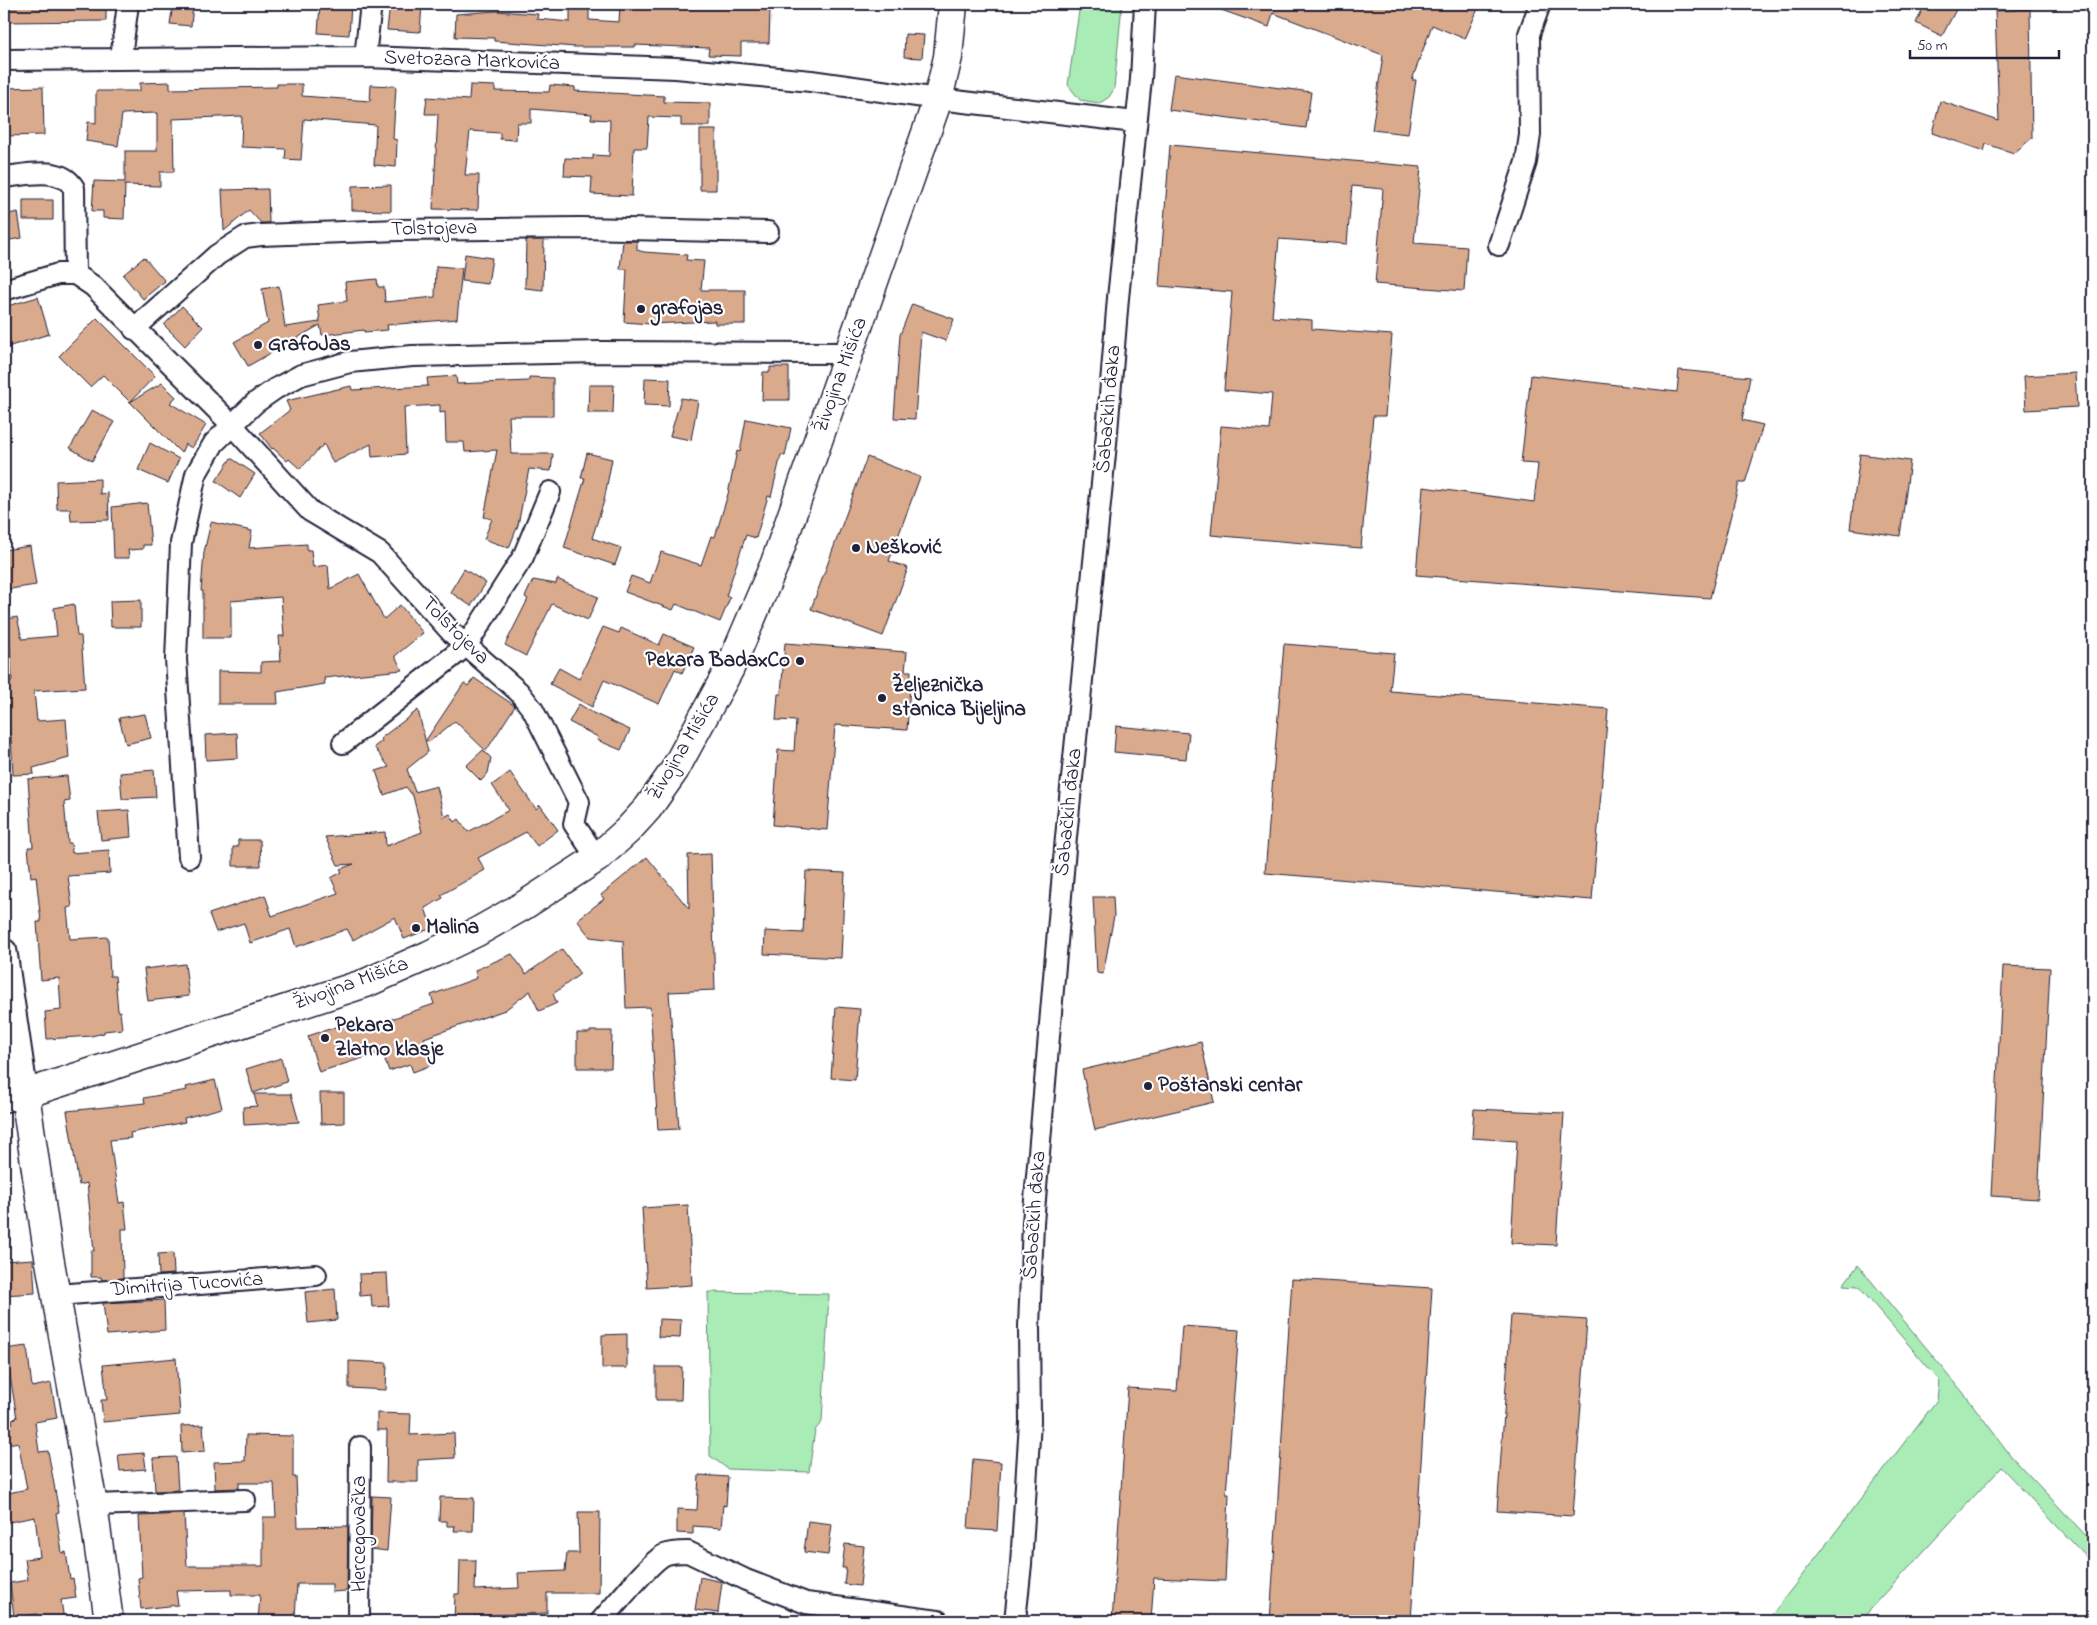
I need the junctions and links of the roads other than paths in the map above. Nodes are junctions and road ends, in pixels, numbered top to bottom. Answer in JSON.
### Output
{"nodes":[{"id":1,"x":128,"y":4,"type":"edge"},
{"id":2,"x":371,"y":4,"type":"edge"},
{"id":3,"x":953,"y":4,"type":"edge"},
{"id":4,"x":1145,"y":4,"type":"edge"},
{"id":5,"x":1540,"y":4,"type":"edge"},
{"id":6,"x":121,"y":57,"type":"junction"},
{"id":7,"x":365,"y":57,"type":"junction"},
{"id":8,"x":4,"y":60,"type":"edge"},
{"id":9,"x":938,"y":99,"type":"junction"},
{"id":10,"x":1135,"y":122,"type":"junction"},
{"id":11,"x":4,"y":177,"type":"edge"},
{"id":12,"x":768,"y":232,"type":"dead end"},
{"id":13,"x":1499,"y":245,"type":"dead end"},
{"id":14,"x":75,"y":274,"type":"junction"},
{"id":15,"x":4,"y":290,"type":"edge"},
{"id":16,"x":134,"y":329,"type":"junction"},
{"id":17,"x":849,"y":353,"type":"junction"},
{"id":18,"x":232,"y":425,"type":"junction"},
{"id":19,"x":550,"y":492,"type":"dead end"},
{"id":20,"x":466,"y":646,"type":"junction"},
{"id":21,"x":343,"y":743,"type":"dead end"},
{"id":22,"x":189,"y":857,"type":"dead end"},
{"id":23,"x":597,"y":858,"type":"junction"},
{"id":24,"x":4,"y":952,"type":"edge"},
{"id":25,"x":14,"y":1097,"type":"edge"},
{"id":26,"x":316,"y":1275,"type":"dead end"},
{"id":27,"x":57,"y":1294,"type":"junction"},
{"id":28,"x":360,"y":1446,"type":"dead end"},
{"id":29,"x":245,"y":1500,"type":"dead end"},
{"id":30,"x":93,"y":1505,"type":"junction"},
{"id":31,"x":109,"y":1621,"type":"edge"},
{"id":32,"x":359,"y":1621,"type":"edge"},
{"id":33,"x":601,"y":1621,"type":"edge"},
{"id":34,"x":938,"y":1621,"type":"edge"},
{"id":35,"x":1015,"y":1621,"type":"edge"}],
"edges":[{"from":1,"to":6,"type":"street"},
{"from":2,"to":7,"type":"street"},
{"from":3,"to":9,"type":"main road","name":"Živojina Mišića"},
{"from":4,"to":10,"type":"street","name":"Šabačkih đaka"},
{"from":5,"to":13,"type":"street"},
{"from":6,"to":7,"type":"street","name":"Svetozara Markovića"},
{"from":6,"to":8,"type":"street","name":"Svetozara Markovića"},
{"from":7,"to":9,"type":"street","name":"Svetozara Markovića"},
{"from":9,"to":10,"type":"street","name":"Svetozara Markovića"},
{"from":9,"to":17,"type":"main road","name":"Živojina Mišića"},
{"from":10,"to":35,"type":"street","name":"Šabačkih đaka"},
{"from":11,"to":14,"type":"street"},
{"from":12,"to":16,"type":"street","name":"Tolstojeva"},
{"from":14,"to":15,"type":"street"},
{"from":14,"to":16,"type":"street","name":"Tolstojeva"},
{"from":16,"to":18,"type":"street","name":"Tolstojeva"},
{"from":17,"to":18,"type":"street"},
{"from":17,"to":23,"type":"main road","name":"Živojina Mišića"},
{"from":18,"to":20,"type":"street","name":"Tolstojeva"},
{"from":18,"to":22,"type":"street"},
{"from":19,"to":20,"type":"street"},
{"from":20,"to":21,"type":"street"},
{"from":20,"to":23,"type":"street","name":"Tolstojeva"},
{"from":23,"to":25,"type":"main road","name":"Živojina Mišića"},
{"from":24,"to":25,"type":"street"},
{"from":25,"to":27,"type":"main road"},
{"from":26,"to":27,"type":"street","name":"Dimitrija Tucovića"},
{"from":27,"to":30,"type":"main road"},
{"from":28,"to":32,"type":"street","name":"Hercegovačka"},
{"from":29,"to":30,"type":"street"},
{"from":30,"to":31,"type":"main road"},
{"from":33,"to":34,"type":"street"}]}
